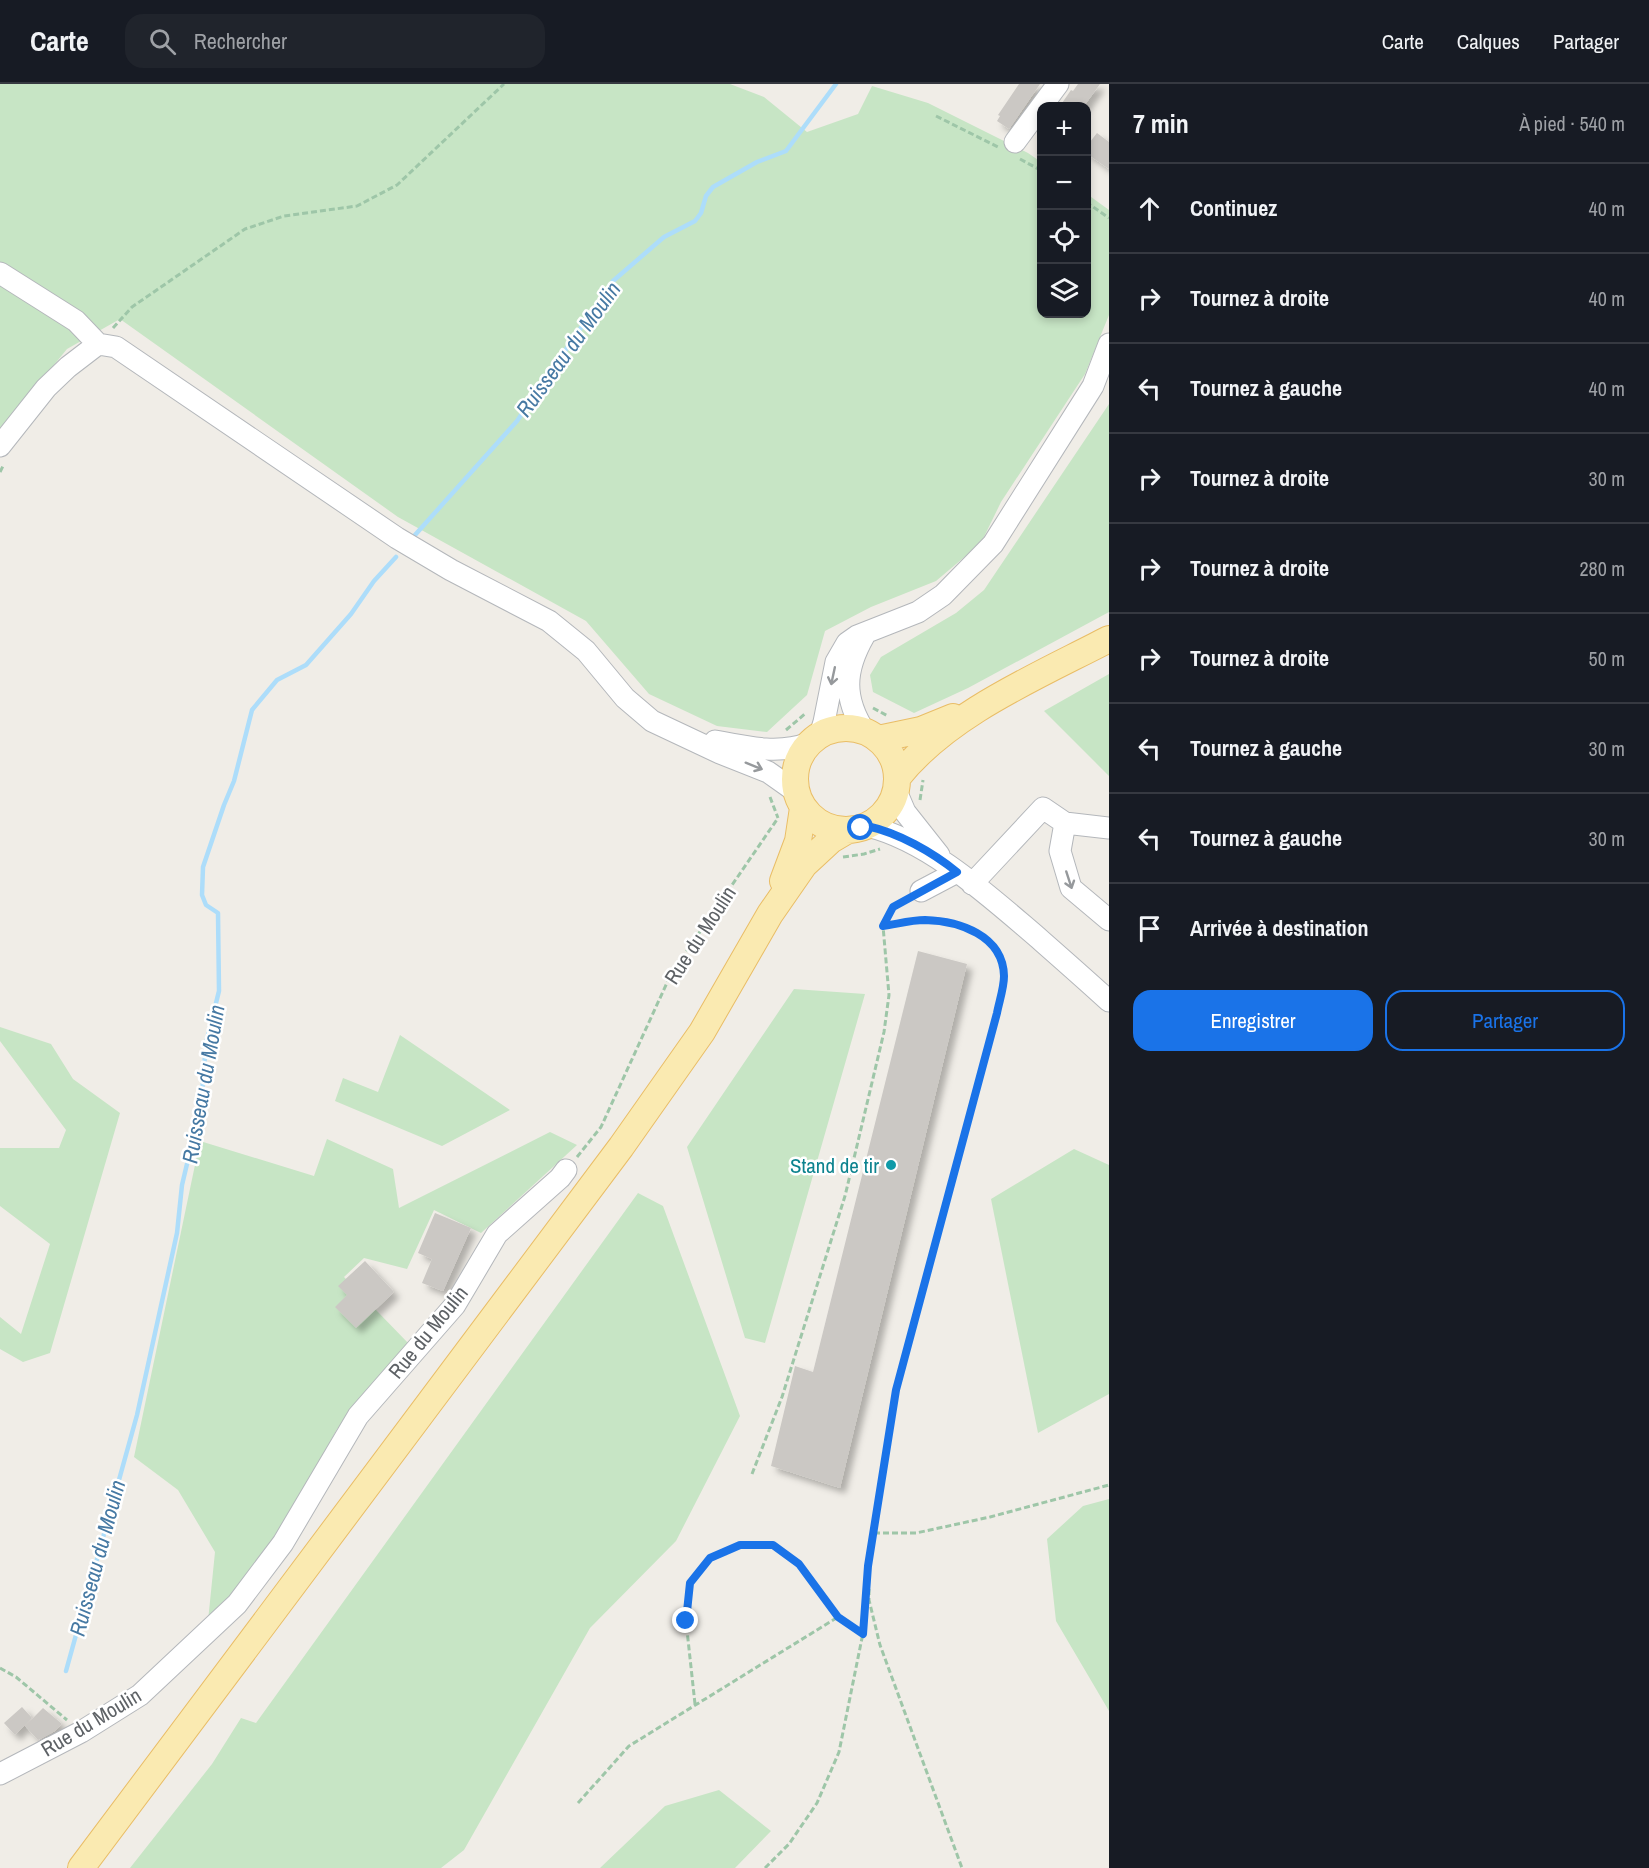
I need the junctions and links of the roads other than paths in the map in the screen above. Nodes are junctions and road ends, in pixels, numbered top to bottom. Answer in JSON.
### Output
{"nodes":[{"id":1,"x":1058,"y":84,"type":"edge"},
{"id":2,"x":1011,"y":149,"type":"road end"},
{"id":3,"x":0,"y":273,"type":"edge"},
{"id":4,"x":98,"y":344,"type":"junction"},
{"id":5,"x":1109,"y":344,"type":"edge"},
{"id":6,"x":3,"y":451,"type":"edge"},
{"id":7,"x":866,"y":633,"type":"junction"},
{"id":8,"x":1109,"y":639,"type":"edge"},
{"id":9,"x":976,"y":710,"type":"junction"},
{"id":10,"x":871,"y":735,"type":"junction"},
{"id":11,"x":681,"y":736,"type":"junction"},
{"id":12,"x":814,"y":739,"type":"junction"},
{"id":13,"x":896,"y":784,"type":"junction"},
{"id":14,"x":799,"y":799,"type":"junction"},
{"id":15,"x":1065,"y":823,"type":"junction"},
{"id":16,"x":858,"y":828,"type":"junction"},
{"id":17,"x":1109,"y":828,"type":"edge"},
{"id":18,"x":958,"y":873,"type":"junction"},
{"id":19,"x":921,"y":891,"type":"road end"},
{"id":20,"x":770,"y":914,"type":"junction"},
{"id":21,"x":1109,"y":920,"type":"edge"},
{"id":22,"x":1109,"y":1001,"type":"edge"},
{"id":23,"x":566,"y":1170,"type":"road end"},
{"id":24,"x":0,"y":1774,"type":"edge"},
{"id":25,"x":81,"y":1868,"type":"edge"}],
"edges":[{"from":1,"to":2,"type":"street"},
{"from":3,"to":4,"type":"street"},
{"from":4,"to":6,"type":"street"},
{"from":4,"to":11,"type":"street"},
{"from":5,"to":7,"type":"street"},
{"from":7,"to":10,"type":"street"},
{"from":7,"to":12,"type":"street","one_way":true},
{"from":8,"to":9,"type":"main road"},
{"from":9,"to":10,"type":"main road"},
{"from":9,"to":13,"type":"main road"},
{"from":10,"to":12,"type":"main road"},
{"from":10,"to":13,"type":"main road"},
{"from":11,"to":12,"type":"street"},
{"from":11,"to":14,"type":"street","one_way":true},
{"from":12,"to":14,"type":"main road"},
{"from":13,"to":16,"type":"main road"},
{"from":13,"to":18,"type":"street"},
{"from":14,"to":16,"type":"main road"},
{"from":14,"to":20,"type":"main road"},
{"from":15,"to":17,"type":"street"},
{"from":15,"to":18,"type":"street"},
{"from":15,"to":21,"type":"street","one_way":true},
{"from":16,"to":18,"type":"street"},
{"from":16,"to":20,"type":"main road"},
{"from":18,"to":19,"type":"street"},
{"from":18,"to":22,"type":"street"},
{"from":20,"to":25,"type":"main road"},
{"from":23,"to":24,"type":"street","name":"Rue du Moulin"}]}
